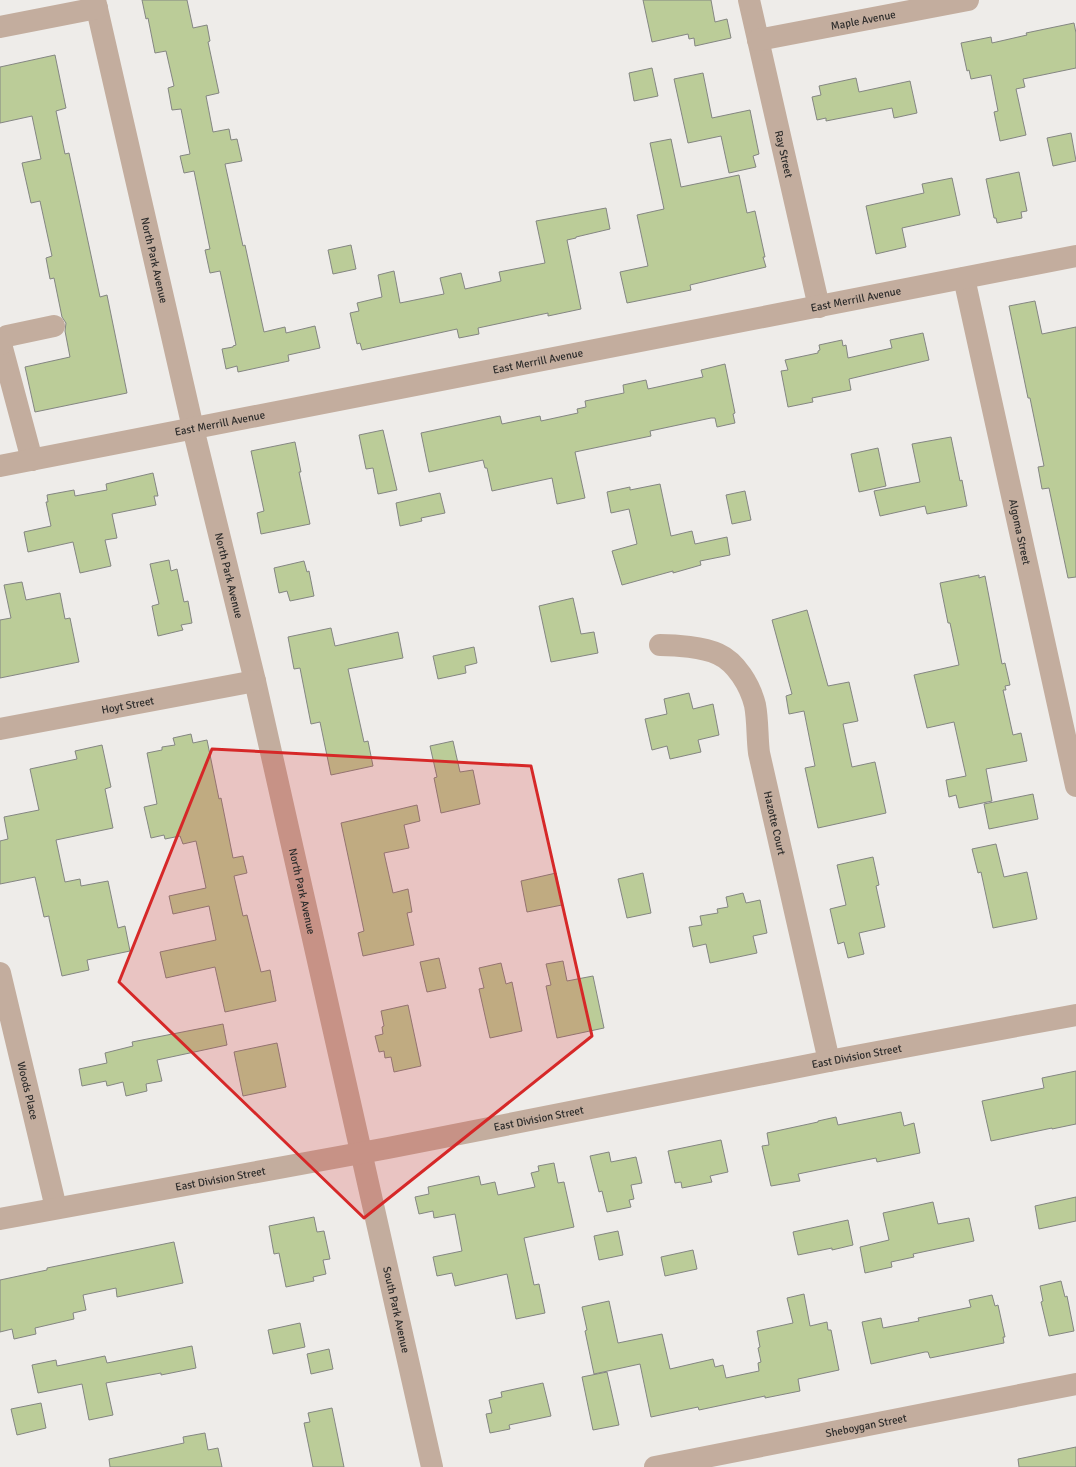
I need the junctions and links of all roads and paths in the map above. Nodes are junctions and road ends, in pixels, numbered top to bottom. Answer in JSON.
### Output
{"nodes":[{"id":1,"x":749,"y":0,"type":"edge"},
{"id":2,"x":968,"y":0,"type":"edge"},
{"id":3,"x":96,"y":4,"type":"edge"},
{"id":4,"x":0,"y":28,"type":"edge"},
{"id":5,"x":758,"y":40,"type":"junction"},
{"id":6,"x":1076,"y":256,"type":"edge"},
{"id":7,"x":964,"y":278,"type":"junction"},
{"id":8,"x":819,"y":307,"type":"junction"},
{"id":9,"x":54,"y":326,"type":"dead end"},
{"id":10,"x":1,"y":343,"type":"edge"},
{"id":11,"x":193,"y":428,"type":"junction"},
{"id":12,"x":32,"y":460,"type":"junction"},
{"id":13,"x":0,"y":466,"type":"edge"},
{"id":14,"x":660,"y":645,"type":"dead end"},
{"id":15,"x":255,"y":680,"type":"junction"},
{"id":16,"x":0,"y":729,"type":"edge"},
{"id":17,"x":1076,"y":786,"type":"edge"},
{"id":18,"x":0,"y":973,"type":"edge"},
{"id":19,"x":1076,"y":1015,"type":"edge"},
{"id":20,"x":829,"y":1061,"type":"junction"},
{"id":21,"x":361,"y":1152,"type":"junction"},
{"id":22,"x":56,"y":1208,"type":"junction"},
{"id":23,"x":0,"y":1219,"type":"edge"},
{"id":24,"x":1076,"y":1384,"type":"edge"},
{"id":25,"x":432,"y":1467,"type":"edge"},
{"id":26,"x":655,"y":1467,"type":"edge"}],
"edges":[{"from":1,"to":5,"type":"street","name":"Ray Street"},
{"from":2,"to":5,"type":"street","name":"Maple Avenue"},
{"from":3,"to":4,"type":"street"},
{"from":3,"to":11,"type":"street","name":"North Park Avenue"},
{"from":5,"to":8,"type":"street","name":"Ray Street"},
{"from":6,"to":7,"type":"street","name":"East Merrill Avenue"},
{"from":7,"to":8,"type":"street","name":"East Merrill Avenue"},
{"from":7,"to":17,"type":"street","name":"Algoma Street"},
{"from":8,"to":11,"type":"street","name":"East Merrill Avenue"},
{"from":9,"to":10,"type":"street"},
{"from":10,"to":12,"type":"street"},
{"from":11,"to":12,"type":"street","name":"East Merrill Avenue"},
{"from":11,"to":15,"type":"street","name":"North Park Avenue"},
{"from":12,"to":13,"type":"street","name":"East Merrill Avenue"},
{"from":14,"to":20,"type":"street","name":"Hazotte Court"},
{"from":15,"to":16,"type":"street","name":"Hoyt Street"},
{"from":15,"to":21,"type":"street","name":"North Park Avenue"},
{"from":18,"to":22,"type":"street","name":"Woods Place"},
{"from":19,"to":20,"type":"street","name":"East Division Street"},
{"from":20,"to":21,"type":"street","name":"East Division Street"},
{"from":21,"to":22,"type":"street","name":"East Division Street"},
{"from":21,"to":25,"type":"street","name":"South Park Avenue"},
{"from":22,"to":23,"type":"street","name":"East Division Street"},
{"from":24,"to":26,"type":"street","name":"Sheboygan Street"}]}
